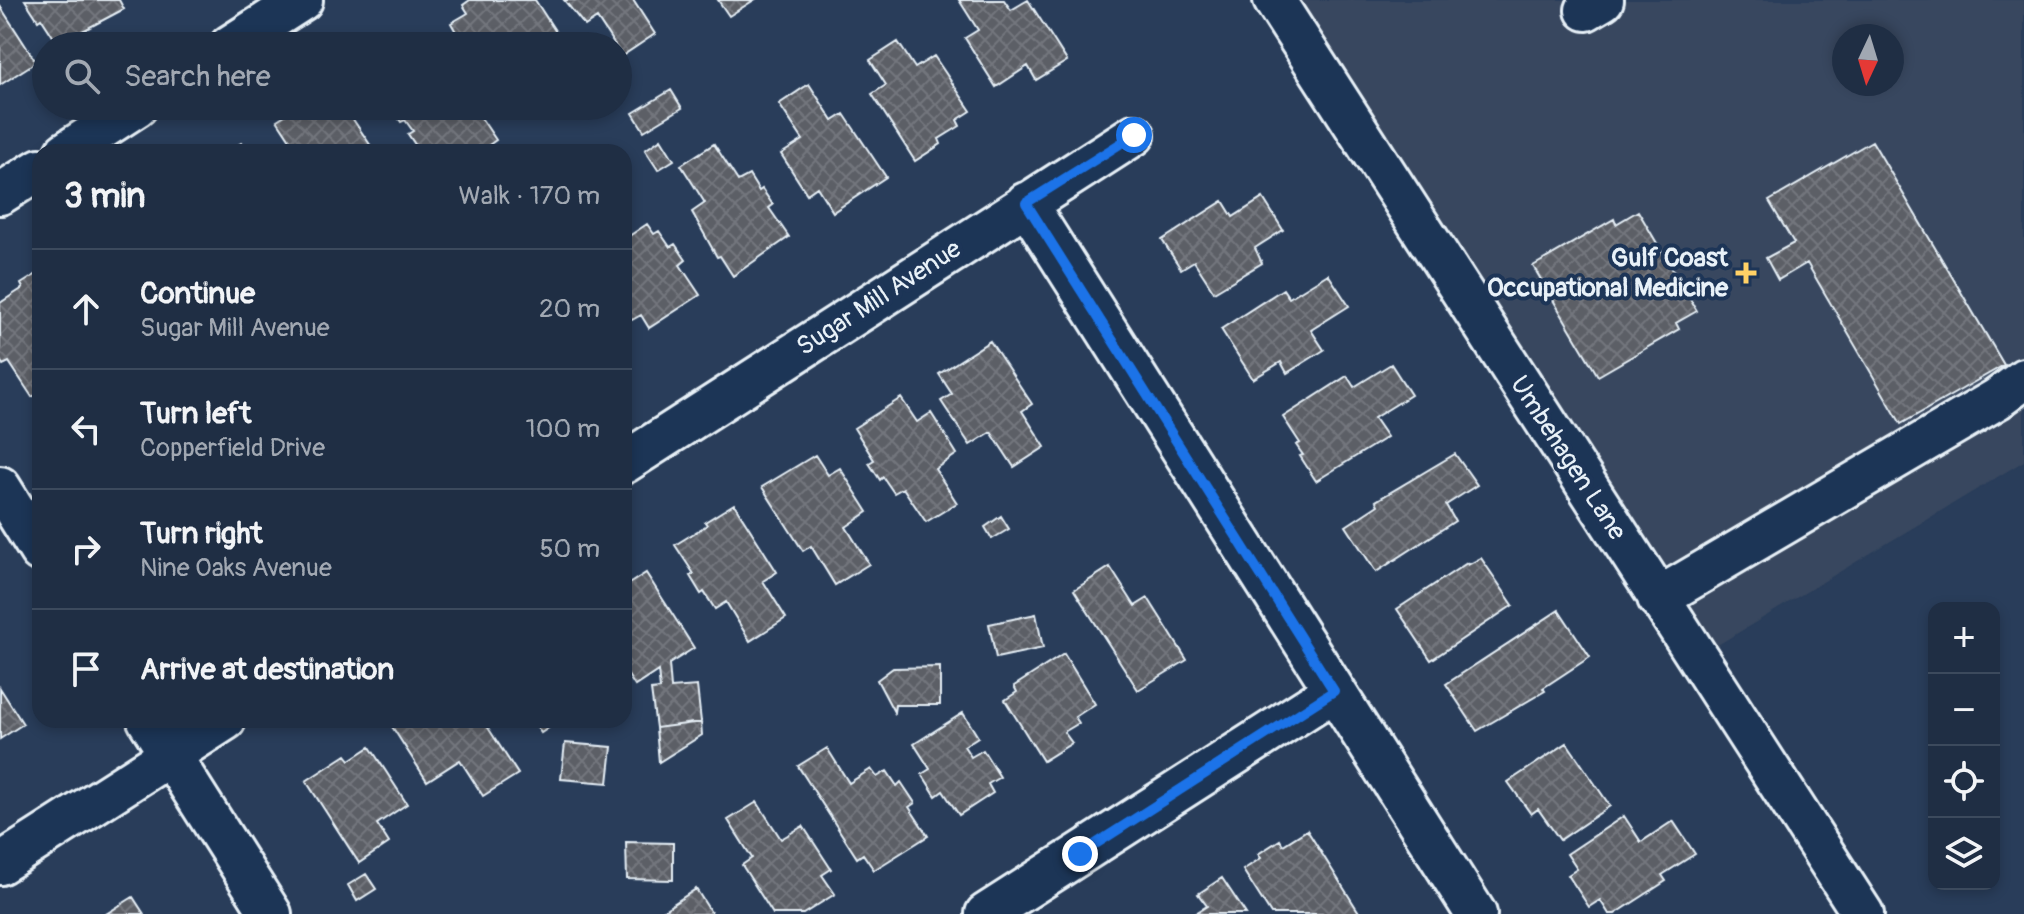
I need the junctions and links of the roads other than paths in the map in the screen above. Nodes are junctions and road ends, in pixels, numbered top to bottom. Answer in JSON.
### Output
{"nodes":[{"id":1,"x":302,"y":0,"type":"edge"},
{"id":2,"x":1274,"y":0,"type":"edge"},
{"id":3,"x":252,"y":32,"type":"edge"},
{"id":4,"x":115,"y":120,"type":"edge"},
{"id":5,"x":1134,"y":135,"type":"dead end"},
{"id":6,"x":78,"y":144,"type":"edge"},
{"id":7,"x":32,"y":174,"type":"edge"},
{"id":8,"x":0,"y":194,"type":"edge"},
{"id":9,"x":1026,"y":203,"type":"junction"},
{"id":10,"x":2024,"y":379,"type":"edge"},
{"id":11,"x":632,"y":458,"type":"edge"},
{"id":12,"x":0,"y":487,"type":"edge"},
{"id":13,"x":32,"y":538,"type":"edge"},
{"id":14,"x":1658,"y":598,"type":"junction"},
{"id":15,"x":1334,"y":691,"type":"junction"},
{"id":16,"x":153,"y":728,"type":"edge"},
{"id":17,"x":212,"y":728,"type":"edge"},
{"id":18,"x":170,"y":755,"type":"junction"},
{"id":19,"x":0,"y":864,"type":"edge"},
{"id":20,"x":271,"y":914,"type":"edge"},
{"id":21,"x":986,"y":914,"type":"edge"},
{"id":22,"x":1476,"y":914,"type":"edge"},
{"id":23,"x":1863,"y":914,"type":"edge"}],
"edges":[{"from":1,"to":3,"type":"street"},
{"from":2,"to":14,"type":"street","name":"Umbehagen Lane"},
{"from":4,"to":6,"type":"street"},
{"from":5,"to":9,"type":"street","name":"Sugar Mill Avenue"},
{"from":7,"to":8,"type":"street"},
{"from":9,"to":11,"type":"street","name":"Sugar Mill Avenue"},
{"from":9,"to":15,"type":"street"},
{"from":10,"to":14,"type":"street"},
{"from":12,"to":13,"type":"street"},
{"from":14,"to":23,"type":"street","name":"Umbehagen Lane"},
{"from":15,"to":21,"type":"street"},
{"from":15,"to":22,"type":"street"},
{"from":16,"to":18,"type":"street"},
{"from":17,"to":18,"type":"street"},
{"from":18,"to":19,"type":"street"},
{"from":18,"to":20,"type":"street"}]}
